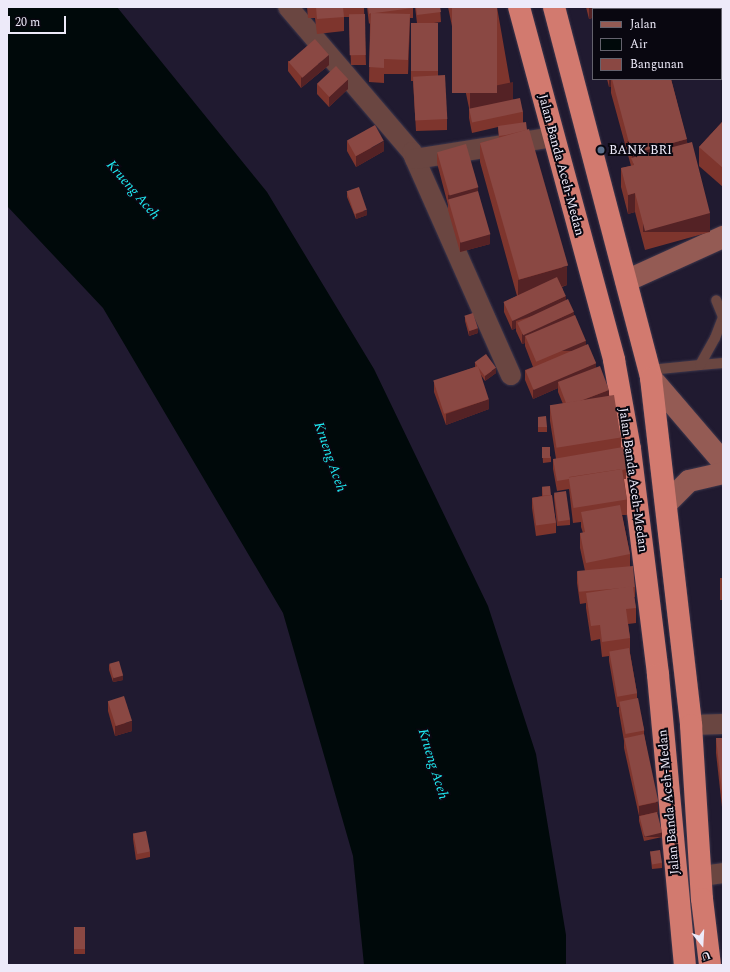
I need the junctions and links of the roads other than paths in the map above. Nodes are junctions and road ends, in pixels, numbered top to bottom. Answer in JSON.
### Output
{"nodes":[{"id":1,"x":288,"y":7,"type":"edge"},
{"id":2,"x":519,"y":7,"type":"edge"},
{"id":3,"x":554,"y":7,"type":"edge"},
{"id":4,"x":554,"y":137,"type":"junction"},
{"id":5,"x":414,"y":159,"type":"junction"},
{"id":6,"x":723,"y":237,"type":"edge"},
{"id":7,"x":626,"y":281,"type":"junction"},
{"id":8,"x":716,"y":300,"type":"dead end"},
{"id":9,"x":723,"y":363,"type":"edge"},
{"id":10,"x":700,"y":365,"type":"junction"},
{"id":11,"x":511,"y":374,"type":"dead end"},
{"id":12,"x":650,"y":374,"type":"junction"},
{"id":13,"x":723,"y":462,"type":"edge"},
{"id":14,"x":723,"y":473,"type":"edge"},
{"id":15,"x":667,"y":503,"type":"junction"},
{"id":16,"x":691,"y":724,"type":"junction"},
{"id":17,"x":723,"y":724,"type":"edge"},
{"id":18,"x":713,"y":874,"type":"edge"},
{"id":19,"x":702,"y":899,"type":"junction"},
{"id":20,"x":678,"y":902,"type":"junction"},
{"id":21,"x":685,"y":965,"type":"edge"},
{"id":22,"x":710,"y":965,"type":"edge"}],
"edges":[{"from":1,"to":5,"type":"street"},
{"from":2,"to":4,"type":"highway","name":"Jalan Banda Aceh-Medan"},
{"from":3,"to":7,"type":"highway","name":"Jalan Banda Aceh-Medan"},
{"from":4,"to":5,"type":"street"},
{"from":4,"to":20,"type":"highway","name":"Jalan Banda Aceh-Medan"},
{"from":5,"to":11,"type":"street"},
{"from":6,"to":7,"type":"main road"},
{"from":7,"to":12,"type":"highway","name":"Jalan Banda Aceh-Medan"},
{"from":8,"to":10,"type":"lane"},
{"from":9,"to":10,"type":"lane"},
{"from":10,"to":12,"type":"lane"},
{"from":12,"to":13,"type":"main road"},
{"from":12,"to":15,"type":"highway","name":"Jalan Banda Aceh-Medan"},
{"from":14,"to":15,"type":"main road"},
{"from":15,"to":16,"type":"highway","name":"Jalan Banda Aceh-Medan"},
{"from":16,"to":17,"type":"street"},
{"from":16,"to":18,"type":"highway","name":"Jalan Banda Aceh-Medan"},
{"from":18,"to":19,"type":"highway","name":"Jalan Banda Aceh-Medan"},
{"from":19,"to":20,"type":"highway"},
{"from":19,"to":22,"type":"highway","name":"Jalan Banda Aceh-Medan"},
{"from":20,"to":21,"type":"highway","name":"Jalan Banda Aceh-Medan"}]}
